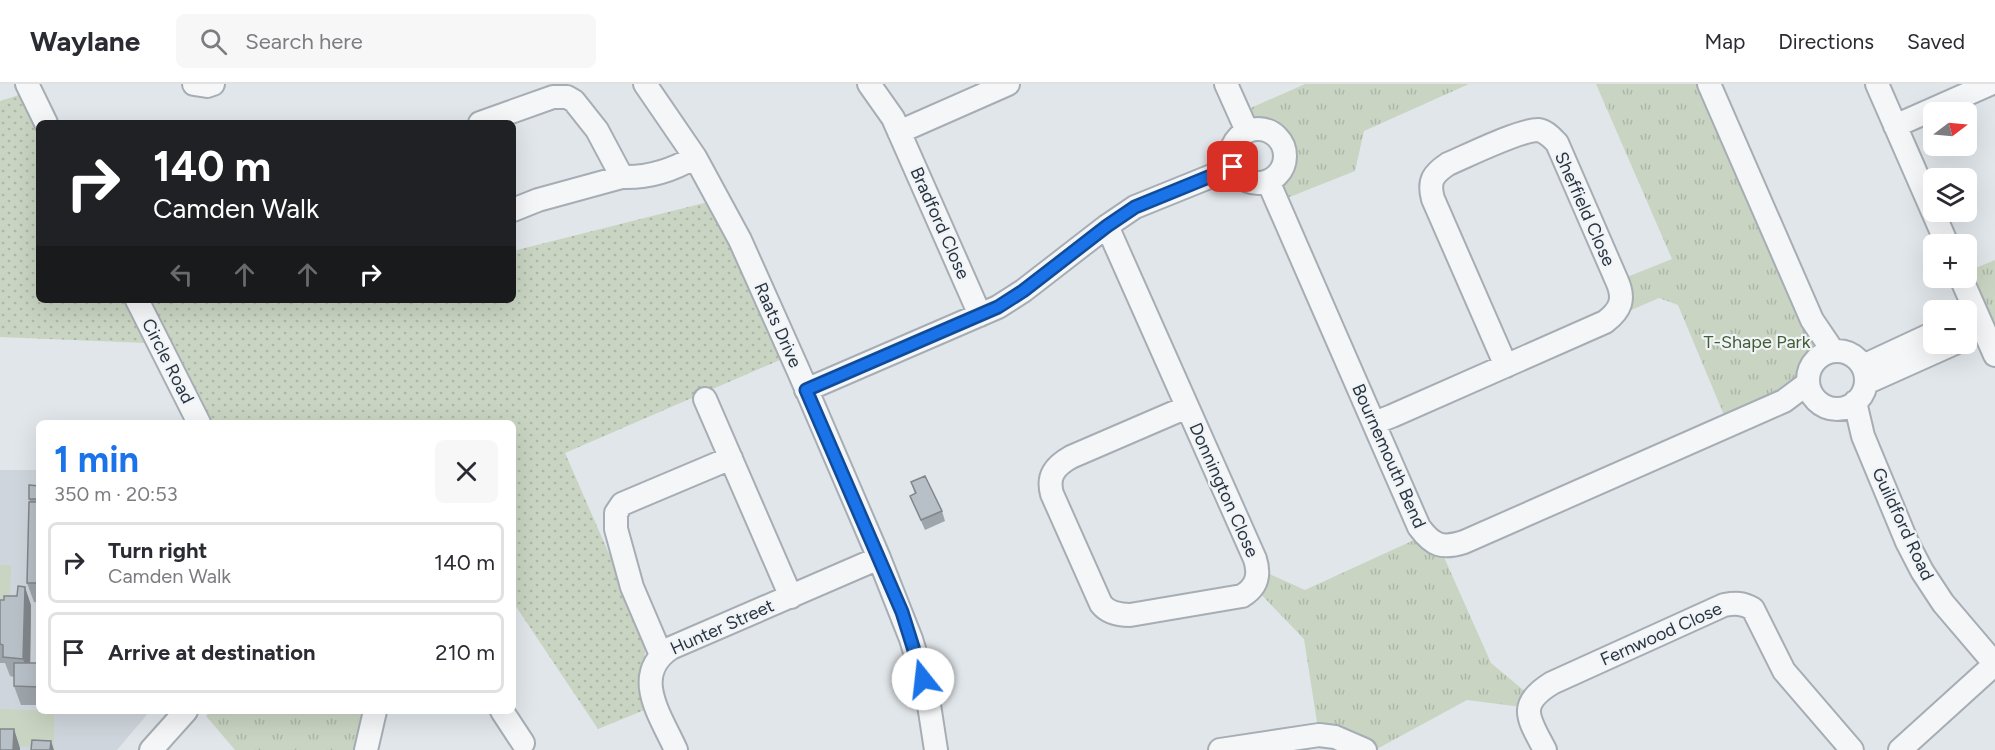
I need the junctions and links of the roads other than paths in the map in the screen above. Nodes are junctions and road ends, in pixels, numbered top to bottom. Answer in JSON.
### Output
{"nodes":[{"id":1,"x":27,"y":84,"type":"edge"},
{"id":2,"x":194,"y":84,"type":"edge"},
{"id":3,"x":213,"y":84,"type":"edge"},
{"id":4,"x":645,"y":84,"type":"edge"},
{"id":5,"x":869,"y":84,"type":"edge"},
{"id":6,"x":1008,"y":84,"type":"edge"},
{"id":7,"x":1226,"y":84,"type":"edge"},
{"id":8,"x":1708,"y":84,"type":"edge"},
{"id":9,"x":1877,"y":84,"type":"edge"},
{"id":10,"x":1990,"y":84,"type":"edge"},
{"id":11,"x":45,"y":120,"type":"edge"},
{"id":12,"x":489,"y":120,"type":"edge"},
{"id":13,"x":1895,"y":126,"type":"junction"},
{"id":14,"x":1247,"y":131,"type":"junction"},
{"id":15,"x":899,"y":132,"type":"junction"},
{"id":16,"x":695,"y":157,"type":"junction"},
{"id":17,"x":1233,"y":167,"type":"junction"},
{"id":18,"x":622,"y":177,"type":"junction"},
{"id":19,"x":1268,"y":181,"type":"junction"},
{"id":20,"x":516,"y":209,"type":"edge"},
{"id":21,"x":1107,"y":226,"type":"junction"},
{"id":22,"x":1943,"y":234,"type":"edge"},
{"id":23,"x":139,"y":303,"type":"edge"},
{"id":24,"x":980,"y":315,"type":"junction"},
{"id":25,"x":1977,"y":330,"type":"edge"},
{"id":26,"x":1923,"y":350,"type":"edge"},
{"id":27,"x":1826,"y":354,"type":"junction"},
{"id":28,"x":1995,"y":355,"type":"edge"},
{"id":29,"x":1506,"y":366,"type":"junction"},
{"id":30,"x":806,"y":390,"type":"junction"},
{"id":31,"x":1856,"y":390,"type":"junction"},
{"id":32,"x":1812,"y":391,"type":"junction"},
{"id":33,"x":705,"y":399,"type":"dead end"},
{"id":34,"x":1187,"y":407,"type":"junction"},
{"id":35,"x":197,"y":420,"type":"edge"},
{"id":36,"x":1374,"y":423,"type":"junction"},
{"id":37,"x":730,"y":458,"type":"junction"},
{"id":38,"x":879,"y":558,"type":"junction"},
{"id":39,"x":791,"y":597,"type":"junction"},
{"id":40,"x":661,"y":655,"type":"junction"},
{"id":41,"x":1995,"y":664,"type":"edge"},
{"id":42,"x":183,"y":714,"type":"edge"},
{"id":43,"x":374,"y":714,"type":"edge"},
{"id":44,"x":504,"y":714,"type":"edge"},
{"id":45,"x":523,"y":743,"type":"dead end"},
{"id":46,"x":151,"y":750,"type":"edge"},
{"id":47,"x":366,"y":750,"type":"edge"},
{"id":48,"x":676,"y":750,"type":"edge"},
{"id":49,"x":936,"y":750,"type":"edge"},
{"id":50,"x":1220,"y":750,"type":"edge"},
{"id":51,"x":1365,"y":750,"type":"edge"},
{"id":52,"x":1545,"y":750,"type":"edge"},
{"id":53,"x":1852,"y":750,"type":"edge"},
{"id":54,"x":1900,"y":750,"type":"edge"}],
"edges":[{"from":1,"to":11,"type":"street"},
{"from":2,"to":3,"type":"street"},
{"from":4,"to":16,"type":"street","name":"Raats Drive"},
{"from":5,"to":15,"type":"street","name":"Bradford Close"},
{"from":6,"to":15,"type":"street"},
{"from":7,"to":14,"type":"street"},
{"from":8,"to":27,"type":"street"},
{"from":9,"to":13,"type":"street"},
{"from":10,"to":13,"type":"street"},
{"from":12,"to":18,"type":"street"},
{"from":13,"to":22,"type":"street"},
{"from":14,"to":17,"type":"street"},
{"from":14,"to":19,"type":"street"},
{"from":15,"to":24,"type":"street","name":"Bradford Close"},
{"from":16,"to":18,"type":"street"},
{"from":16,"to":30,"type":"street","name":"Raats Drive"},
{"from":17,"to":19,"type":"street"},
{"from":17,"to":21,"type":"street"},
{"from":18,"to":20,"type":"street"},
{"from":19,"to":36,"type":"street","name":"Bournemouth Bend"},
{"from":21,"to":24,"type":"street"},
{"from":21,"to":34,"type":"street","name":"Donnington Close"},
{"from":23,"to":35,"type":"street","name":"Circle Road"},
{"from":24,"to":30,"type":"street"},
{"from":25,"to":28,"type":"street"},
{"from":26,"to":31,"type":"street"},
{"from":27,"to":31,"type":"street"},
{"from":27,"to":32,"type":"street"},
{"from":29,"to":29,"type":"street","name":"Sheffield Close"},
{"from":29,"to":36,"type":"street","name":"Sheffield Close"},
{"from":30,"to":38,"type":"street","name":"Raats Drive"},
{"from":31,"to":32,"type":"street"},
{"from":31,"to":41,"type":"street","name":"Guildford Road"},
{"from":32,"to":36,"type":"street","name":"Bournemouth Bend"},
{"from":33,"to":37,"type":"street"},
{"from":34,"to":34,"type":"street","name":"Donnington Close"},
{"from":37,"to":39,"type":"street"},
{"from":37,"to":40,"type":"street"},
{"from":38,"to":39,"type":"street","name":"Hunter Street"},
{"from":38,"to":49,"type":"street","name":"Raats Drive"},
{"from":39,"to":40,"type":"street","name":"Hunter Street"},
{"from":40,"to":48,"type":"street","name":"Hunter Street"},
{"from":41,"to":54,"type":"street"},
{"from":42,"to":46,"type":"street"},
{"from":43,"to":47,"type":"street"},
{"from":44,"to":45,"type":"street"},
{"from":50,"to":51,"type":"street"},
{"from":52,"to":53,"type":"street","name":"Fernwood Close"}]}
